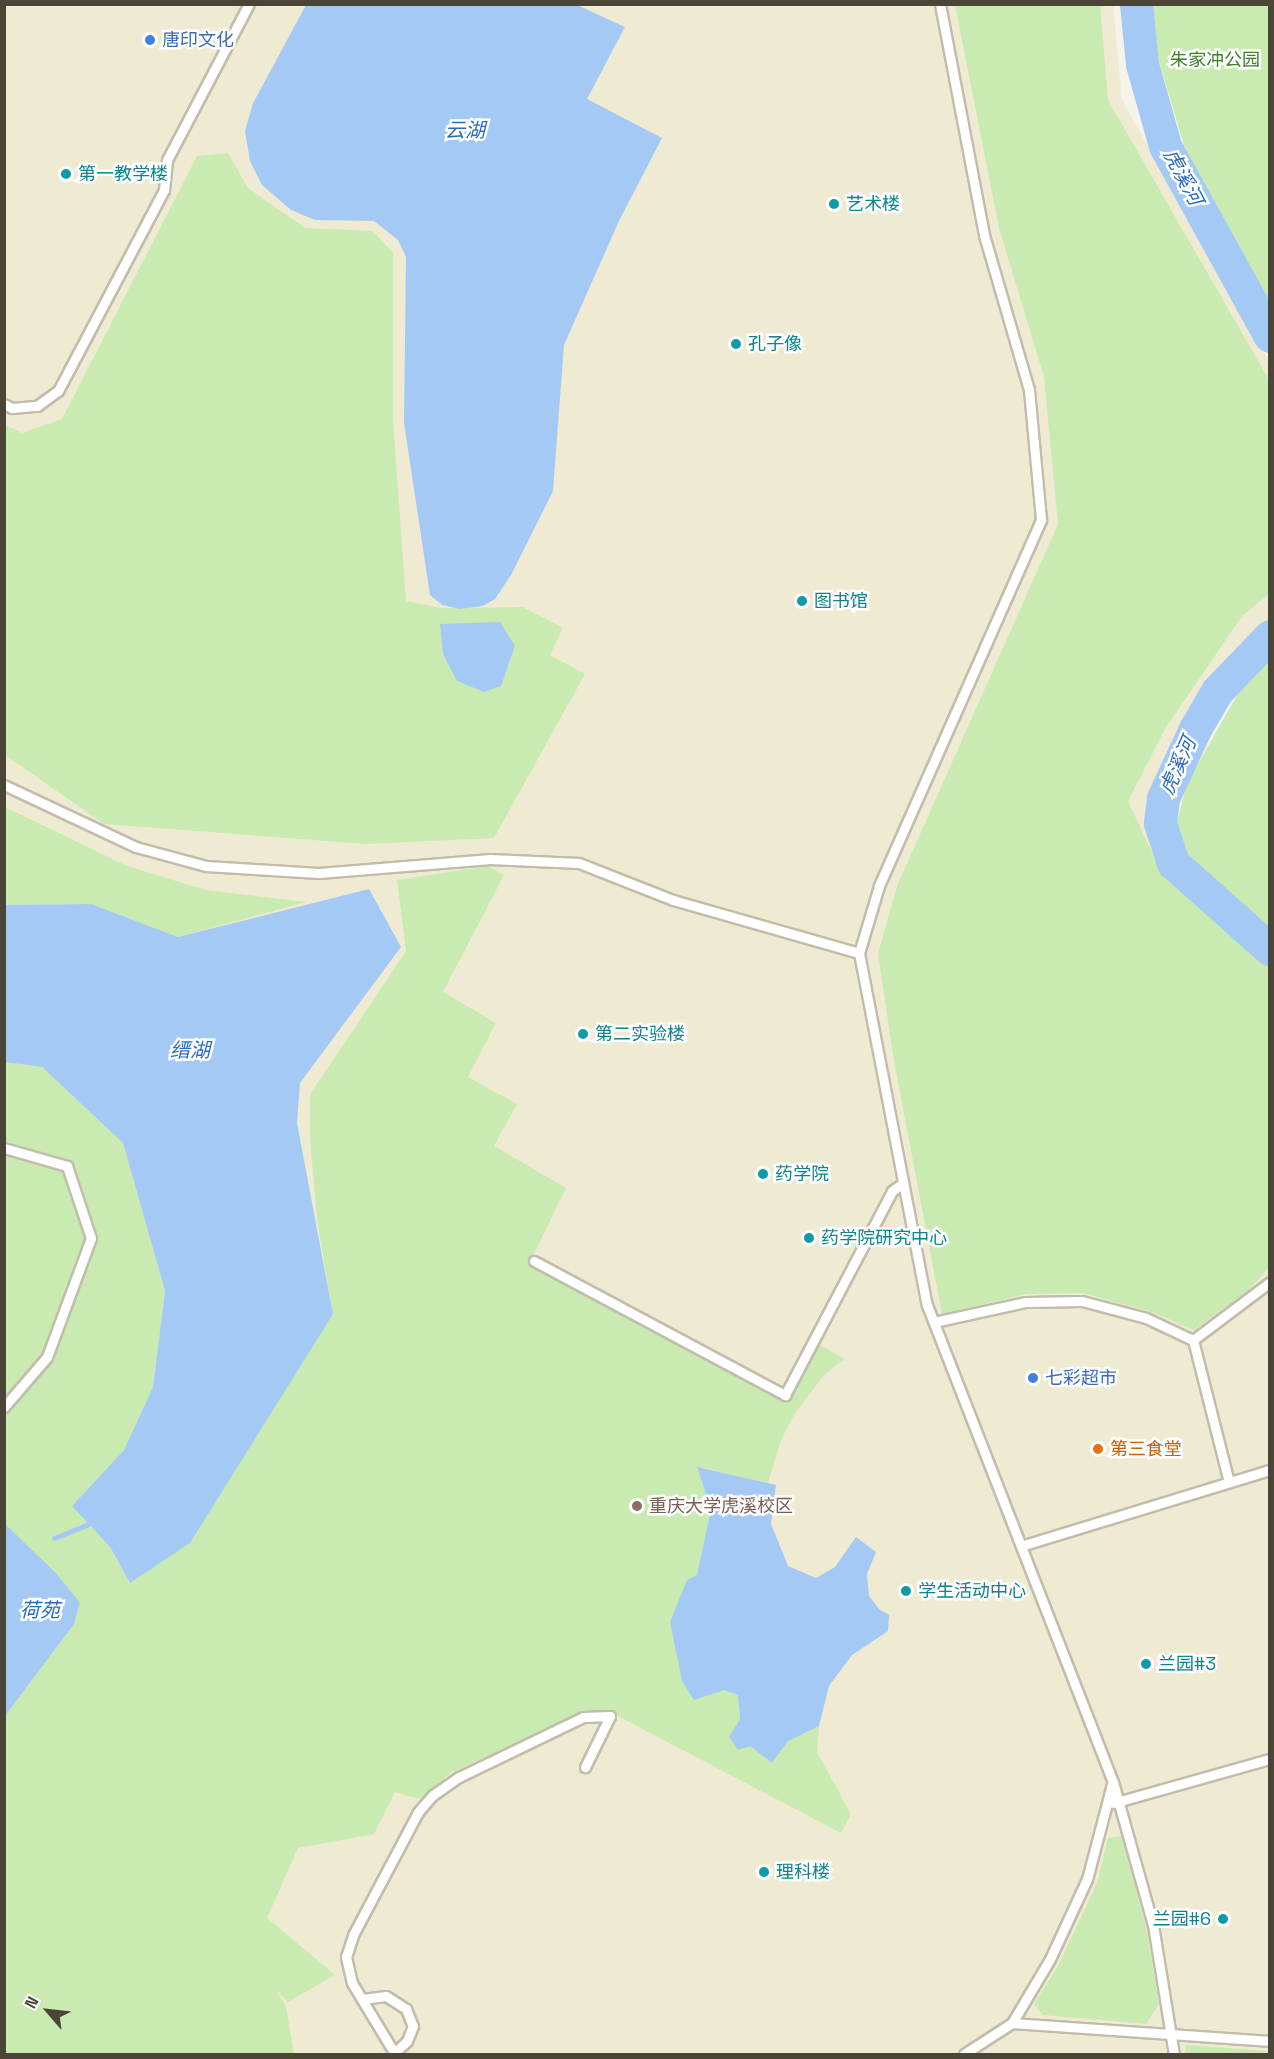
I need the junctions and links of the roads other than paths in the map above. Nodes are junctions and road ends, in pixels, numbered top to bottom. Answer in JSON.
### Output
{"nodes":[{"id":1,"x":249,"y":4,"type":"edge"},
{"id":2,"x":940,"y":4,"type":"edge"},
{"id":3,"x":4,"y":404,"type":"edge"},
{"id":4,"x":4,"y":785,"type":"edge"},
{"id":5,"x":859,"y":953,"type":"junction"},
{"id":6,"x":4,"y":1148,"type":"edge"},
{"id":7,"x":903,"y":1183,"type":"junction"},
{"id":8,"x":534,"y":1261,"type":"dead end"},
{"id":9,"x":1269,"y":1282,"type":"edge"},
{"id":10,"x":934,"y":1322,"type":"junction"},
{"id":11,"x":1193,"y":1340,"type":"junction"},
{"id":12,"x":4,"y":1407,"type":"edge"},
{"id":13,"x":1269,"y":1470,"type":"edge"},
{"id":14,"x":1229,"y":1482,"type":"junction"},
{"id":15,"x":1021,"y":1546,"type":"junction"},
{"id":16,"x":1269,"y":1759,"type":"edge"},
{"id":17,"x":585,"y":1767,"type":"dead end"},
{"id":18,"x":1113,"y":1782,"type":"junction"},
{"id":19,"x":1118,"y":1802,"type":"junction"},
{"id":20,"x":1107,"y":1804,"type":"junction"},
{"id":21,"x":362,"y":1999,"type":"junction"},
{"id":22,"x":1012,"y":2023,"type":"junction"},
{"id":23,"x":1171,"y":2034,"type":"junction"},
{"id":24,"x":1269,"y":2041,"type":"edge"},
{"id":25,"x":395,"y":2054,"type":"edge"},
{"id":26,"x":964,"y":2055,"type":"edge"},
{"id":27,"x":1174,"y":2055,"type":"edge"}],
"edges":[{"from":1,"to":3,"type":"lane"},
{"from":2,"to":5,"type":"lane"},
{"from":4,"to":5,"type":"lane"},
{"from":5,"to":7,"type":"lane"},
{"from":6,"to":12,"type":"lane"},
{"from":7,"to":8,"type":"lane"},
{"from":7,"to":10,"type":"lane"},
{"from":9,"to":11,"type":"lane"},
{"from":10,"to":11,"type":"lane"},
{"from":10,"to":15,"type":"lane"},
{"from":11,"to":14,"type":"lane"},
{"from":13,"to":14,"type":"lane"},
{"from":14,"to":15,"type":"lane"},
{"from":15,"to":18,"type":"lane"},
{"from":16,"to":19,"type":"lane"},
{"from":17,"to":21,"type":"lane"},
{"from":18,"to":19,"type":"lane"},
{"from":18,"to":20,"type":"lane"},
{"from":19,"to":20,"type":"lane"},
{"from":19,"to":23,"type":"lane"},
{"from":20,"to":22,"type":"lane"},
{"from":21,"to":25,"type":"lane"},
{"from":21,"to":25,"type":"lane"},
{"from":22,"to":23,"type":"lane"},
{"from":22,"to":26,"type":"lane"},
{"from":23,"to":24,"type":"lane"},
{"from":23,"to":27,"type":"lane"}]}
